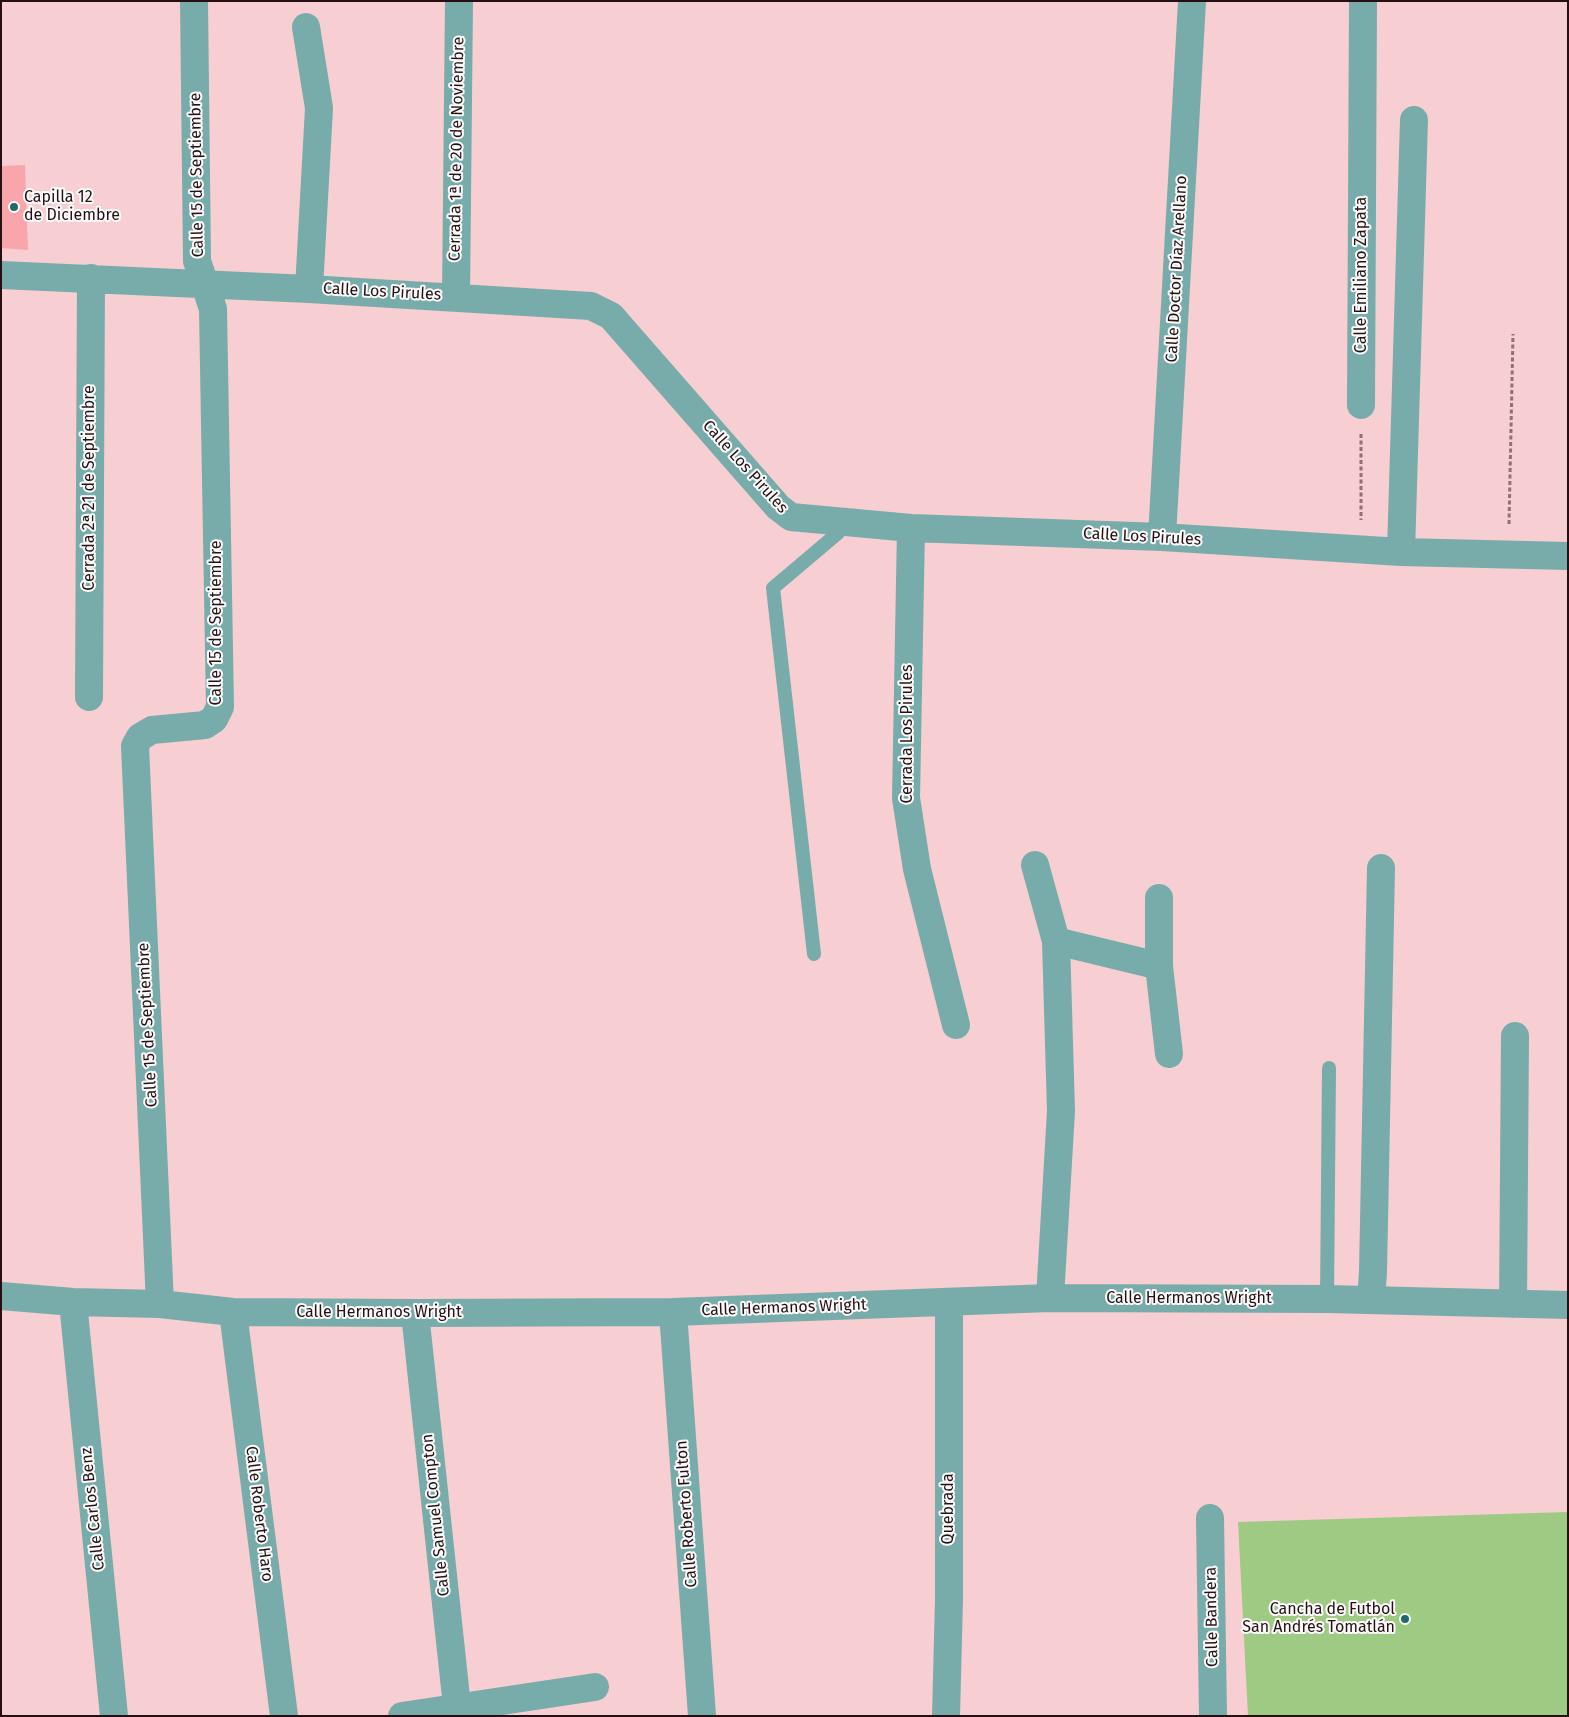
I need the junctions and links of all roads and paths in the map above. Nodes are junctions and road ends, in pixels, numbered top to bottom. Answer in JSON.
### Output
{"nodes":[{"id":1,"x":194,"y":1,"type":"edge"},
{"id":2,"x":459,"y":1,"type":"edge"},
{"id":3,"x":1192,"y":1,"type":"edge"},
{"id":4,"x":1363,"y":1,"type":"edge"},
{"id":5,"x":306,"y":27,"type":"dead end"},
{"id":6,"x":1414,"y":120,"type":"dead end"},
{"id":7,"x":1,"y":275,"type":"edge"},
{"id":8,"x":91,"y":278,"type":"junction"},
{"id":9,"x":205,"y":285,"type":"junction"},
{"id":10,"x":309,"y":289,"type":"junction"},
{"id":11,"x":456,"y":296,"type":"junction"},
{"id":12,"x":1513,"y":334,"type":"dead end"},
{"id":13,"x":1361,"y":405,"type":"joint"},
{"id":14,"x":846,"y":522,"type":"junction"},
{"id":15,"x":911,"y":528,"type":"junction"},
{"id":16,"x":1162,"y":537,"type":"junction"},
{"id":17,"x":1362,"y":548,"type":"junction"},
{"id":18,"x":1401,"y":552,"type":"junction"},
{"id":19,"x":1508,"y":554,"type":"junction"},
{"id":20,"x":1568,"y":556,"type":"edge"},
{"id":21,"x":89,"y":697,"type":"dead end"},
{"id":22,"x":1035,"y":865,"type":"dead end"},
{"id":23,"x":1381,"y":868,"type":"dead end"},
{"id":24,"x":1159,"y":898,"type":"dead end"},
{"id":25,"x":1056,"y":940,"type":"junction"},
{"id":26,"x":814,"y":954,"type":"dead end"},
{"id":27,"x":1159,"y":966,"type":"junction"},
{"id":28,"x":956,"y":1025,"type":"dead end"},
{"id":29,"x":1515,"y":1036,"type":"dead end"},
{"id":30,"x":1169,"y":1054,"type":"dead end"},
{"id":31,"x":1329,"y":1068,"type":"dead end"},
{"id":32,"x":1,"y":1296,"type":"edge"},
{"id":33,"x":1050,"y":1298,"type":"junction"},
{"id":34,"x":1327,"y":1299,"type":"junction"},
{"id":35,"x":1371,"y":1300,"type":"junction"},
{"id":36,"x":73,"y":1302,"type":"junction"},
{"id":37,"x":949,"y":1302,"type":"junction"},
{"id":38,"x":160,"y":1304,"type":"junction"},
{"id":39,"x":1513,"y":1304,"type":"junction"},
{"id":40,"x":1568,"y":1305,"type":"edge"},
{"id":41,"x":233,"y":1312,"type":"junction"},
{"id":42,"x":673,"y":1312,"type":"junction"},
{"id":43,"x":415,"y":1313,"type":"junction"},
{"id":44,"x":1210,"y":1518,"type":"dead end"},
{"id":45,"x":595,"y":1687,"type":"dead end"},
{"id":46,"x":458,"y":1712,"type":"edge"},
{"id":47,"x":114,"y":1716,"type":"edge"},
{"id":48,"x":284,"y":1716,"type":"edge"},
{"id":49,"x":402,"y":1716,"type":"edge"},
{"id":50,"x":702,"y":1716,"type":"edge"},
{"id":51,"x":946,"y":1716,"type":"edge"},
{"id":52,"x":1213,"y":1716,"type":"edge"}],
"edges":[{"from":1,"to":9,"type":"street","name":"Calle 15 de Septiembre"},
{"from":2,"to":11,"type":"street","name":"Cerrada 1ª de 20 de Noviembre"},
{"from":3,"to":16,"type":"street","name":"Calle Doctor Díaz Arellano"},
{"from":4,"to":13,"type":"street","name":"Calle Emiliano Zapata"},
{"from":5,"to":10,"type":"street"},
{"from":6,"to":18,"type":"street"},
{"from":7,"to":8,"type":"street","name":"Calle Los Pirules"},
{"from":8,"to":9,"type":"street","name":"Calle Los Pirules"},
{"from":8,"to":21,"type":"street","name":"Cerrada 2ª 21 de Septiembre"},
{"from":9,"to":10,"type":"street","name":"Calle Los Pirules"},
{"from":9,"to":38,"type":"street","name":"Calle 15 de Septiembre"},
{"from":10,"to":11,"type":"street","name":"Calle Los Pirules"},
{"from":11,"to":14,"type":"street","name":"Calle Los Pirules"},
{"from":12,"to":19,"type":"path"},
{"from":13,"to":17,"type":"path"},
{"from":14,"to":15,"type":"street","name":"Calle Los Pirules"},
{"from":14,"to":26,"type":"lane"},
{"from":15,"to":16,"type":"street","name":"Calle Los Pirules"},
{"from":15,"to":28,"type":"street","name":"Cerrada Los Pirules"},
{"from":16,"to":17,"type":"street","name":"Calle Los Pirules"},
{"from":17,"to":18,"type":"street","name":"Calle Los Pirules"},
{"from":18,"to":19,"type":"street","name":"Calle Los Pirules"},
{"from":19,"to":20,"type":"street","name":"Calle Los Pirules"},
{"from":22,"to":25,"type":"street"},
{"from":23,"to":35,"type":"street"},
{"from":24,"to":27,"type":"street"},
{"from":25,"to":27,"type":"street"},
{"from":25,"to":33,"type":"street"},
{"from":27,"to":30,"type":"street"},
{"from":29,"to":39,"type":"street"},
{"from":31,"to":34,"type":"lane"},
{"from":32,"to":36,"type":"street","name":"Calle Hermanos Wright"},
{"from":33,"to":34,"type":"street","name":"Calle Hermanos Wright"},
{"from":33,"to":37,"type":"street","name":"Calle Hermanos Wright"},
{"from":34,"to":35,"type":"street","name":"Calle Hermanos Wright"},
{"from":35,"to":39,"type":"street","name":"Calle Hermanos Wright"},
{"from":36,"to":38,"type":"street","name":"Calle Hermanos Wright"},
{"from":36,"to":47,"type":"street","name":"Calle Carlos Benz"},
{"from":37,"to":42,"type":"street","name":"Calle Hermanos Wright"},
{"from":37,"to":51,"type":"street","name":"Quebrada"},
{"from":38,"to":41,"type":"street","name":"Calle Hermanos Wright"},
{"from":39,"to":40,"type":"street","name":"Calle Hermanos Wright"},
{"from":41,"to":43,"type":"street","name":"Calle Hermanos Wright"},
{"from":41,"to":48,"type":"street","name":"Calle Roberto Haro"},
{"from":42,"to":43,"type":"street","name":"Calle Hermanos Wright"},
{"from":42,"to":50,"type":"street","name":"Calle Roberto Fulton"},
{"from":43,"to":46,"type":"street","name":"Calle Samuel Compton"},
{"from":44,"to":52,"type":"street","name":"Calle Bandera"},
{"from":45,"to":46,"type":"street"},
{"from":46,"to":49,"type":"street"}]}
